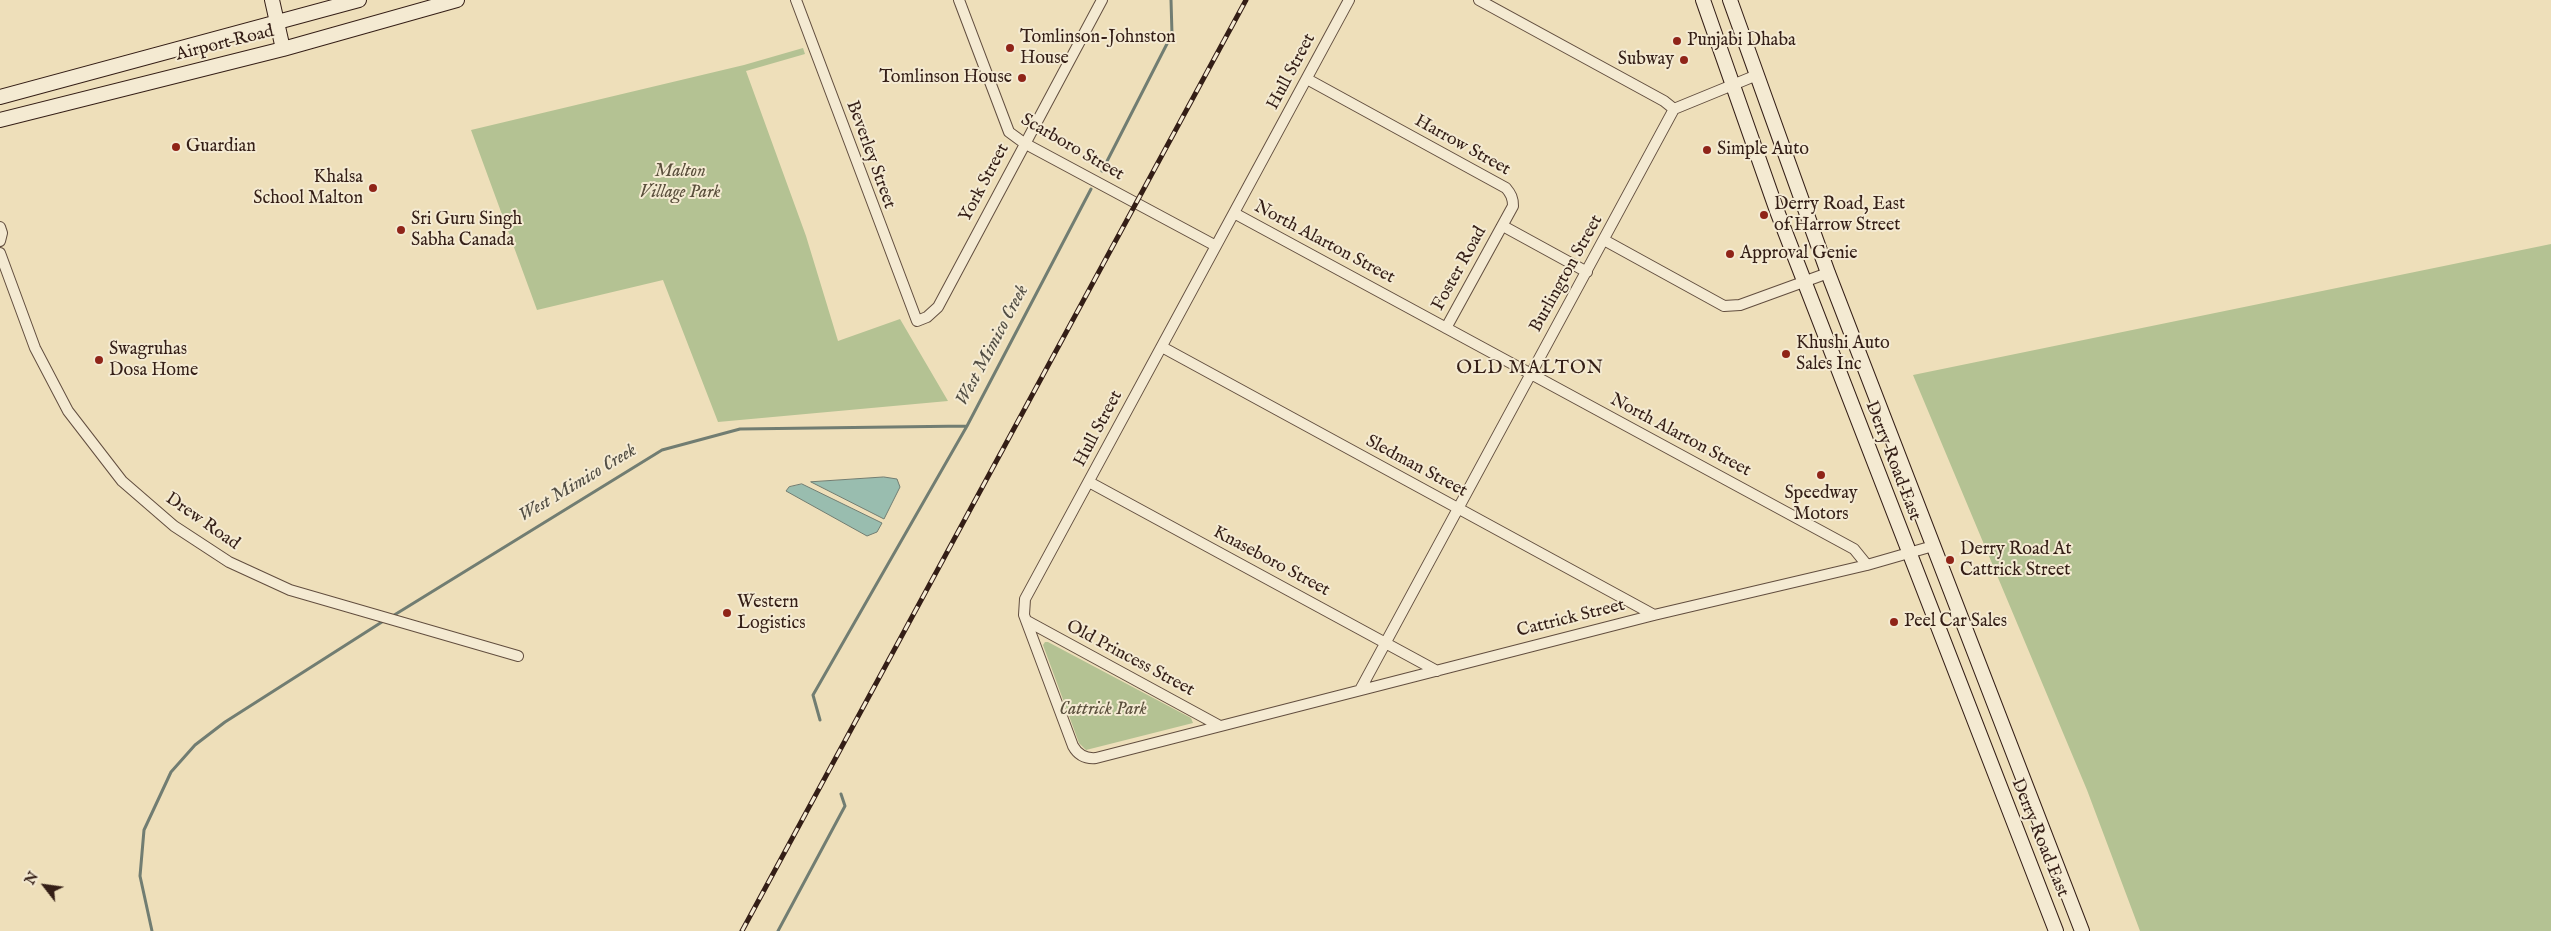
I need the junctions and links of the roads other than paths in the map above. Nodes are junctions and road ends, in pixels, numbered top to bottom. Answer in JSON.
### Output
{"nodes":[{"id":1,"x":272,"y":0,"type":"edge"},
{"id":2,"x":359,"y":0,"type":"edge"},
{"id":3,"x":457,"y":0,"type":"edge"},
{"id":4,"x":796,"y":0,"type":"edge"},
{"id":5,"x":959,"y":0,"type":"edge"},
{"id":6,"x":1102,"y":0,"type":"edge"},
{"id":7,"x":1349,"y":0,"type":"edge"},
{"id":8,"x":1479,"y":0,"type":"edge"},
{"id":9,"x":1703,"y":0,"type":"edge"},
{"id":10,"x":1730,"y":0,"type":"edge"},
{"id":11,"x":417,"y":5,"type":"edge"},
{"id":12,"x":277,"y":22,"type":"junction"},
{"id":13,"x":283,"y":49,"type":"junction"},
{"id":14,"x":1757,"y":75,"type":"junction"},
{"id":15,"x":1307,"y":79,"type":"junction"},
{"id":16,"x":1732,"y":86,"type":"junction"},
{"id":17,"x":0,"y":97,"type":"edge"},
{"id":18,"x":1674,"y":109,"type":"junction"},
{"id":19,"x":0,"y":120,"type":"edge"},
{"id":20,"x":1024,"y":143,"type":"junction"},
{"id":21,"x":1234,"y":213,"type":"junction"},
{"id":22,"x":1503,"y":226,"type":"junction"},
{"id":23,"x":0,"y":227,"type":"edge"},
{"id":24,"x":1604,"y":240,"type":"junction"},
{"id":25,"x":0,"y":241,"type":"edge"},
{"id":26,"x":1216,"y":246,"type":"junction"},
{"id":27,"x":0,"y":252,"type":"edge"},
{"id":28,"x":1587,"y":272,"type":"junction"},
{"id":29,"x":1828,"y":273,"type":"junction"},
{"id":30,"x":1804,"y":282,"type":"junction"},
{"id":31,"x":916,"y":321,"type":"joint"},
{"id":32,"x":1446,"y":328,"type":"junction"},
{"id":33,"x":1162,"y":347,"type":"junction"},
{"id":34,"x":1531,"y":374,"type":"junction"},
{"id":35,"x":1089,"y":482,"type":"junction"},
{"id":36,"x":1459,"y":509,"type":"junction"},
{"id":37,"x":1933,"y":546,"type":"junction"},
{"id":38,"x":1908,"y":553,"type":"junction"},
{"id":39,"x":1867,"y":565,"type":"junction"},
{"id":40,"x":1654,"y":615,"type":"junction"},
{"id":41,"x":1027,"y":621,"type":"junction"},
{"id":42,"x":1966,"y":631,"type":"junction"},
{"id":43,"x":1942,"y":640,"type":"junction"},
{"id":44,"x":1386,"y":642,"type":"junction"},
{"id":45,"x":518,"y":656,"type":"dead end"},
{"id":46,"x":1437,"y":670,"type":"junction"},
{"id":47,"x":1360,"y":690,"type":"junction"},
{"id":48,"x":1218,"y":725,"type":"junction"},
{"id":49,"x":2056,"y":931,"type":"edge"},
{"id":50,"x":2082,"y":931,"type":"edge"}],
"edges":[{"from":1,"to":12,"type":"main road"},
{"from":2,"to":12,"type":"main road","name":"Airport Road"},
{"from":3,"to":11,"type":"main road","name":"Airport Road"},
{"from":4,"to":31,"type":"street","name":"Beverley Street"},
{"from":5,"to":20,"type":"street","name":"Scarboro Street"},
{"from":6,"to":20,"type":"street","name":"York Street"},
{"from":7,"to":15,"type":"street","name":"Hull Street"},
{"from":8,"to":18,"type":"street"},
{"from":9,"to":16,"type":"main road","name":"Derry Road East"},
{"from":10,"to":14,"type":"main road","name":"Derry Road East"},
{"from":11,"to":13,"type":"main road","name":"Airport Road"},
{"from":12,"to":13,"type":"main road"},
{"from":12,"to":17,"type":"main road","name":"Airport Road"},
{"from":13,"to":19,"type":"main road","name":"Airport Road"},
{"from":14,"to":16,"type":"street"},
{"from":14,"to":29,"type":"main road","name":"Derry Road East"},
{"from":15,"to":21,"type":"street","name":"Hull Street"},
{"from":15,"to":22,"type":"street","name":"Harrow Street"},
{"from":16,"to":18,"type":"street"},
{"from":16,"to":30,"type":"main road","name":"Derry Road East"},
{"from":18,"to":24,"type":"street","name":"Burlington Street"},
{"from":20,"to":26,"type":"street","name":"Scarboro Street"},
{"from":20,"to":31,"type":"street","name":"York Street"},
{"from":21,"to":26,"type":"street","name":"Hull Street"},
{"from":21,"to":32,"type":"street","name":"North Alarton Street"},
{"from":22,"to":28,"type":"street"},
{"from":22,"to":32,"type":"street","name":"Foster Road"},
{"from":23,"to":25,"type":"street"},
{"from":24,"to":28,"type":"street","name":"Burlington Street"},
{"from":24,"to":30,"type":"street"},
{"from":26,"to":33,"type":"street","name":"Hull Street"},
{"from":27,"to":45,"type":"street","name":"Drew Road"},
{"from":28,"to":34,"type":"street","name":"Burlington Street"},
{"from":29,"to":30,"type":"street"},
{"from":29,"to":37,"type":"main road","name":"Derry Road East"},
{"from":30,"to":38,"type":"main road","name":"Derry Road East"},
{"from":32,"to":34,"type":"street","name":"North Alarton Street"},
{"from":33,"to":35,"type":"street","name":"Hull Street"},
{"from":33,"to":36,"type":"street","name":"Sledman Street"},
{"from":34,"to":36,"type":"street","name":"Burlington Street"},
{"from":34,"to":39,"type":"street","name":"North Alarton Street"},
{"from":35,"to":41,"type":"street","name":"Hull Street"},
{"from":35,"to":44,"type":"street","name":"Knaseboro Street"},
{"from":36,"to":40,"type":"street","name":"Sledman Street"},
{"from":36,"to":44,"type":"street","name":"Burlington Street"},
{"from":37,"to":38,"type":"street","name":"Cattrick Street"},
{"from":37,"to":42,"type":"main road","name":"Derry Road East"},
{"from":38,"to":39,"type":"street","name":"Cattrick Street"},
{"from":38,"to":43,"type":"main road","name":"Derry Road East"},
{"from":39,"to":40,"type":"street","name":"Cattrick Street"},
{"from":40,"to":46,"type":"street","name":"Cattrick Street"},
{"from":41,"to":48,"type":"street","name":"Old Princess Street"},
{"from":41,"to":48,"type":"street","name":"Hull Street"},
{"from":42,"to":43,"type":"main road"},
{"from":42,"to":50,"type":"main road","name":"Derry Road East"},
{"from":43,"to":49,"type":"main road","name":"Derry Road East"},
{"from":44,"to":46,"type":"street","name":"Knaseboro Street"},
{"from":44,"to":47,"type":"street","name":"Burlington Street"},
{"from":46,"to":47,"type":"street","name":"Cattrick Street"},
{"from":47,"to":48,"type":"street","name":"Cattrick Street"}]}
